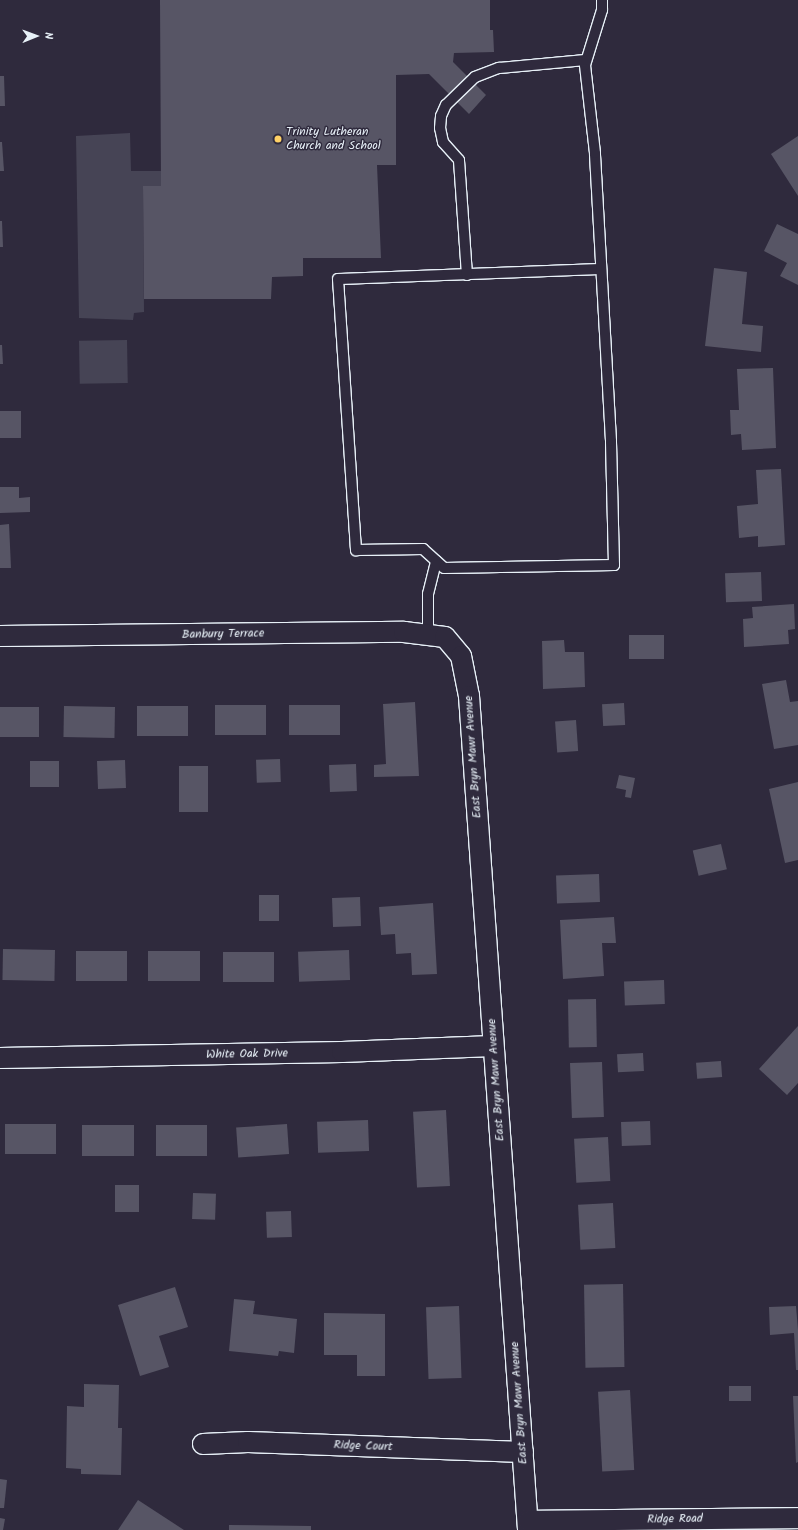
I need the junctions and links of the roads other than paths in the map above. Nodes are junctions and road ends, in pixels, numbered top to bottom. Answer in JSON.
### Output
{"nodes":[{"id":1,"x":602,"y":0,"type":"edge"},
{"id":2,"x":586,"y":60,"type":"junction"},
{"id":3,"x":601,"y":269,"type":"junction"},
{"id":4,"x":467,"y":275,"type":"junction"},
{"id":5,"x":436,"y":561,"type":"junction"},
{"id":6,"x":0,"y":636,"type":"edge"},
{"id":7,"x":436,"y":636,"type":"junction"},
{"id":8,"x":493,"y":1046,"type":"junction"},
{"id":9,"x":0,"y":1058,"type":"edge"},
{"id":10,"x":203,"y":1444,"type":"dead end"},
{"id":11,"x":523,"y":1452,"type":"junction"},
{"id":12,"x":798,"y":1518,"type":"edge"},
{"id":13,"x":528,"y":1526,"type":"edge"}],
"edges":[{"from":1,"to":2,"type":"lane"},
{"from":2,"to":3,"type":"lane"},
{"from":2,"to":4,"type":"lane"},
{"from":3,"to":4,"type":"lane"},
{"from":3,"to":5,"type":"lane"},
{"from":4,"to":5,"type":"lane"},
{"from":5,"to":7,"type":"lane"},
{"from":6,"to":7,"type":"street","name":"Banbury Terrace"},
{"from":7,"to":8,"type":"street","name":"East Bryn Mawr Avenue"},
{"from":8,"to":9,"type":"street","name":"White Oak Drive"},
{"from":8,"to":11,"type":"street","name":"East Bryn Mawr Avenue"},
{"from":10,"to":11,"type":"street","name":"Ridge Court"},
{"from":11,"to":13,"type":"street","name":"East Bryn Mawr Avenue"},
{"from":12,"to":13,"type":"street","name":"Ridge Road"}]}
